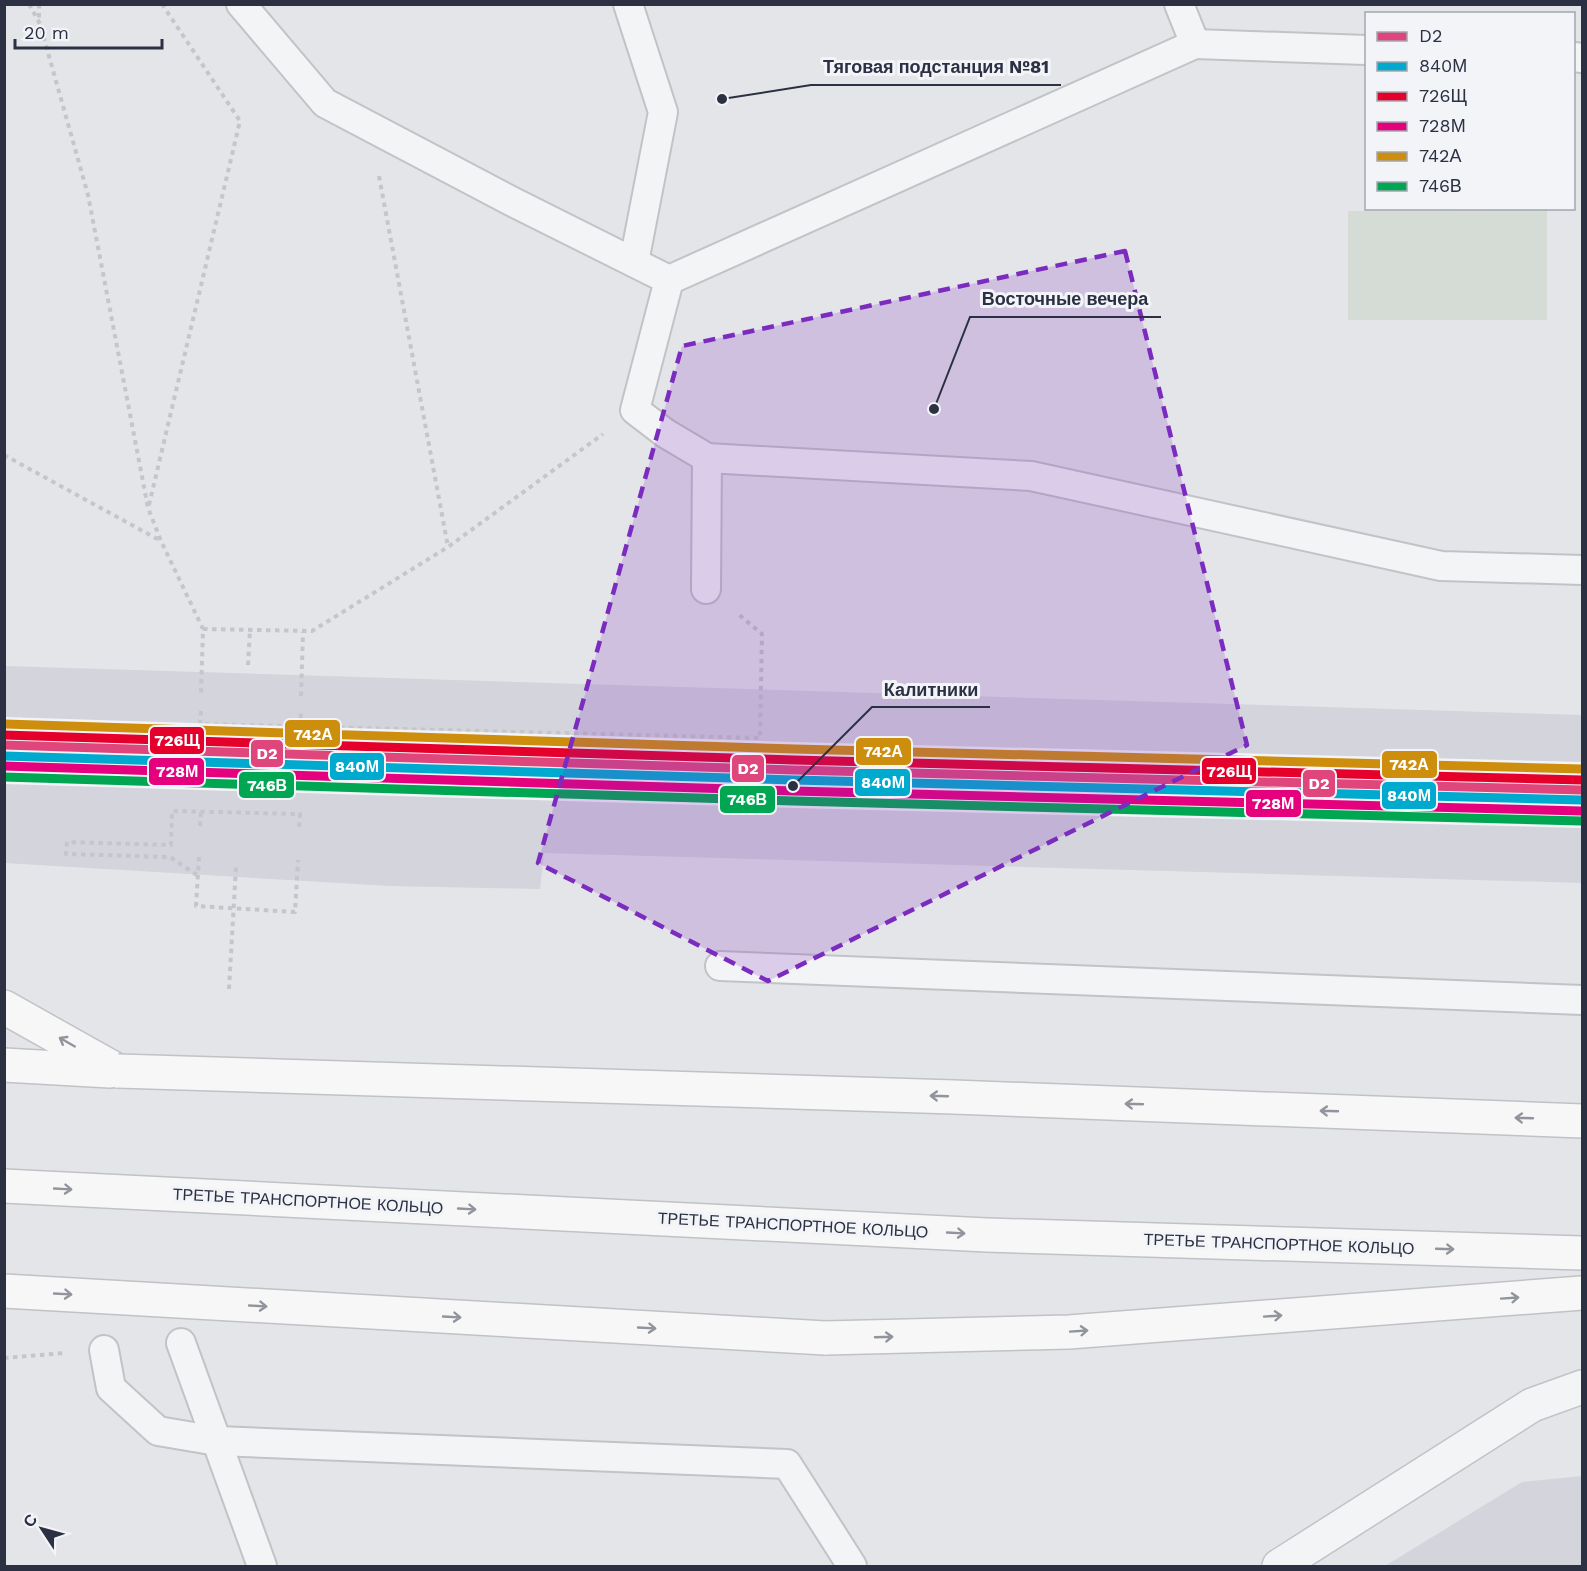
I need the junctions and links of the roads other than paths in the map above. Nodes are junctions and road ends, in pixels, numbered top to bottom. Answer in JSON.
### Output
{"nodes":[{"id":1,"x":241,"y":4,"type":"edge"},
{"id":2,"x":628,"y":4,"type":"edge"},
{"id":3,"x":1179,"y":4,"type":"edge"},
{"id":4,"x":1195,"y":44,"type":"junction"},
{"id":5,"x":1365,"y":50,"type":"edge"},
{"id":6,"x":634,"y":262,"type":"junction"},
{"id":7,"x":669,"y":280,"type":"junction"},
{"id":8,"x":707,"y":458,"type":"junction"},
{"id":9,"x":1582,"y":570,"type":"edge"},
{"id":10,"x":706,"y":589,"type":"road end"},
{"id":11,"x":720,"y":966,"type":"dead end"},
{"id":12,"x":1582,"y":1000,"type":"edge"},
{"id":13,"x":4,"y":1007,"type":"edge"},
{"id":14,"x":4,"y":1065,"type":"edge"},
{"id":15,"x":118,"y":1071,"type":"junction"},
{"id":16,"x":1582,"y":1121,"type":"edge"},
{"id":17,"x":4,"y":1186,"type":"edge"},
{"id":18,"x":1582,"y":1253,"type":"edge"},
{"id":19,"x":4,"y":1291,"type":"edge"},
{"id":20,"x":1582,"y":1293,"type":"edge"},
{"id":21,"x":181,"y":1342,"type":"dead end"},
{"id":22,"x":104,"y":1350,"type":"dead end"},
{"id":23,"x":1582,"y":1387,"type":"edge"},
{"id":24,"x":217,"y":1441,"type":"junction"},
{"id":25,"x":844,"y":1564,"type":"edge"},
{"id":26,"x":262,"y":1566,"type":"edge"},
{"id":27,"x":1279,"y":1566,"type":"edge"}],
"edges":[{"from":1,"to":6,"type":"lane"},
{"from":2,"to":6,"type":"lane"},
{"from":3,"to":4,"type":"lane"},
{"from":4,"to":5,"type":"lane"},
{"from":4,"to":7,"type":"lane"},
{"from":6,"to":7,"type":"lane"},
{"from":7,"to":8,"type":"lane"},
{"from":8,"to":9,"type":"lane"},
{"from":8,"to":10,"type":"lane"},
{"from":11,"to":12,"type":"lane"},
{"from":15,"to":13,"type":"main road","one_way":true},
{"from":14,"to":15,"type":"main road"},
{"from":16,"to":15,"type":"main road","one_way":true,"bridge":true},
{"from":17,"to":18,"type":"main road","name":"ТРЕТЬЕ ТРАНСПОРТНОЕ КОЛЬЦО","one_way":true,"bridge":true},
{"from":19,"to":20,"type":"main road","one_way":true,"bridge":true},
{"from":21,"to":24,"type":"lane"},
{"from":22,"to":24,"type":"lane"},
{"from":23,"to":27,"type":"street"},
{"from":24,"to":25,"type":"lane"},
{"from":24,"to":26,"type":"lane"}]}
